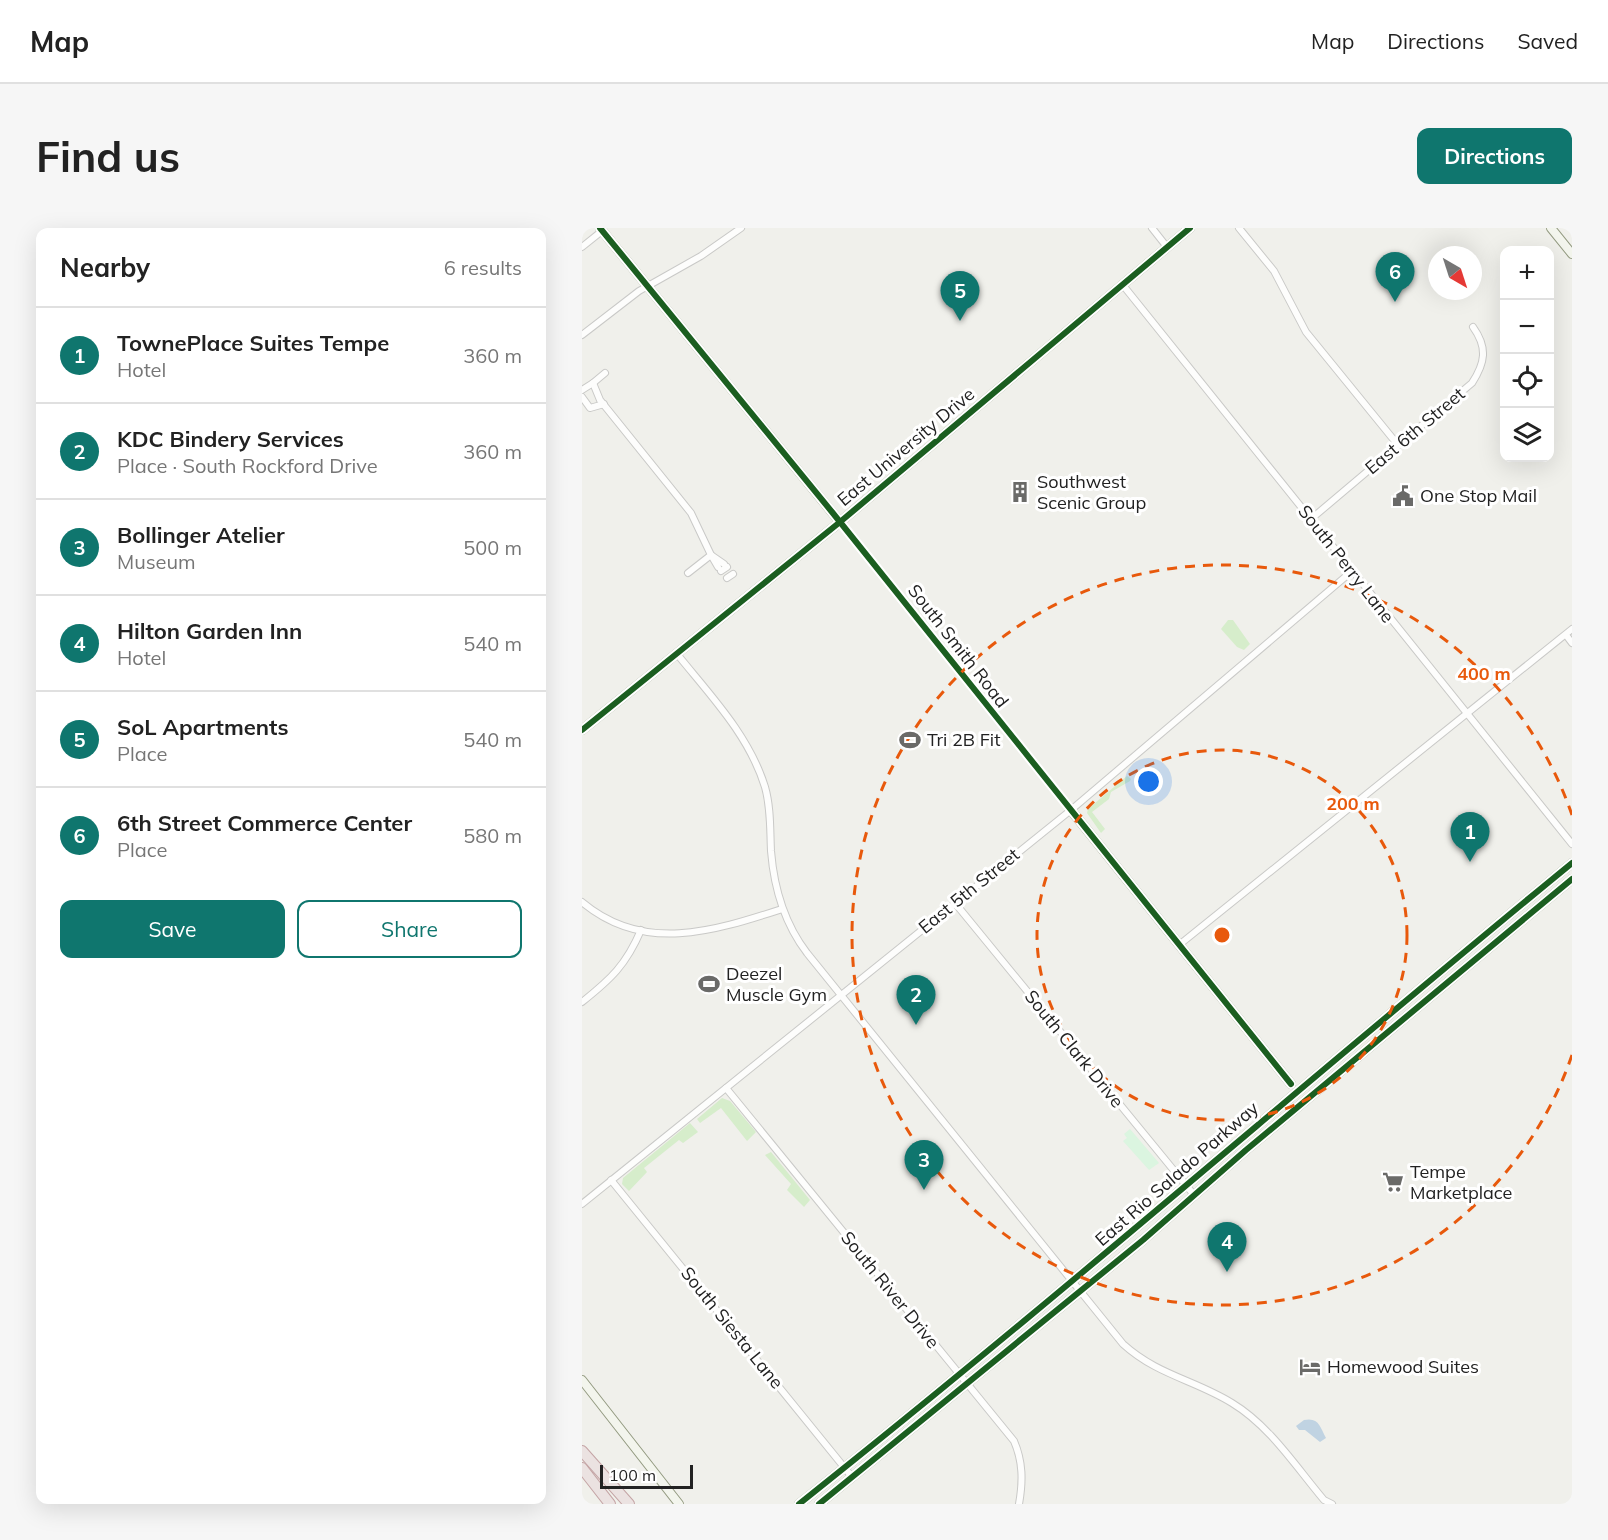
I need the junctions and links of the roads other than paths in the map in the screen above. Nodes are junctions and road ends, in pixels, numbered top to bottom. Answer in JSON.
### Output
{"nodes":[{"id":1,"x":741,"y":228,"type":"edge"},
{"id":2,"x":1152,"y":228,"type":"edge"},
{"id":3,"x":1190,"y":228,"type":"edge"},
{"id":4,"x":1239,"y":228,"type":"edge"},
{"id":5,"x":1551,"y":228,"type":"edge"},
{"id":6,"x":601,"y":229,"type":"edge"},
{"id":7,"x":731,"y":231,"type":"edge"},
{"id":8,"x":1167,"y":246,"type":"junction"},
{"id":9,"x":582,"y":247,"type":"edge"},
{"id":10,"x":1572,"y":254,"type":"edge"},
{"id":11,"x":1122,"y":284,"type":"junction"},
{"id":12,"x":648,"y":287,"type":"junction"},
{"id":13,"x":1473,"y":327,"type":"dead end"},
{"id":14,"x":582,"y":335,"type":"edge"},
{"id":15,"x":605,"y":373,"type":"dead end"},
{"id":16,"x":593,"y":383,"type":"junction"},
{"id":17,"x":582,"y":390,"type":"edge"},
{"id":18,"x":582,"y":397,"type":"edge"},
{"id":19,"x":604,"y":404,"type":"junction"},
{"id":20,"x":1398,"y":444,"type":"junction"},
{"id":21,"x":1311,"y":519,"type":"junction"},
{"id":22,"x":840,"y":522,"type":"junction"},
{"id":23,"x":711,"y":555,"type":"junction"},
{"id":24,"x":723,"y":567,"type":"dead end"},
{"id":25,"x":1351,"y":572,"type":"junction"},
{"id":26,"x":688,"y":573,"type":"dead end"},
{"id":27,"x":1572,"y":630,"type":"edge"},
{"id":28,"x":1566,"y":635,"type":"junction"},
{"id":29,"x":1572,"y":643,"type":"edge"},
{"id":30,"x":677,"y":654,"type":"junction"},
{"id":31,"x":1467,"y":715,"type":"junction"},
{"id":32,"x":582,"y":730,"type":"edge"},
{"id":33,"x":1071,"y":810,"type":"junction"},
{"id":34,"x":1572,"y":844,"type":"edge"},
{"id":35,"x":1572,"y":863,"type":"edge"},
{"id":36,"x":1572,"y":879,"type":"edge"},
{"id":37,"x":582,"y":902,"type":"edge"},
{"id":38,"x":955,"y":903,"type":"junction"},
{"id":39,"x":782,"y":909,"type":"junction"},
{"id":40,"x":641,"y":930,"type":"junction"},
{"id":41,"x":1179,"y":945,"type":"junction"},
{"id":42,"x":840,"y":996,"type":"junction"},
{"id":43,"x":582,"y":1002,"type":"edge"},
{"id":44,"x":1291,"y":1084,"type":"joint"},
{"id":45,"x":726,"y":1088,"type":"junction"},
{"id":46,"x":1296,"y":1091,"type":"junction"},
{"id":47,"x":1305,"y":1101,"type":"junction"},
{"id":48,"x":612,"y":1180,"type":"junction"},
{"id":49,"x":1185,"y":1185,"type":"junction"},
{"id":50,"x":1194,"y":1195,"type":"junction"},
{"id":51,"x":582,"y":1204,"type":"edge"},
{"id":52,"x":1073,"y":1282,"type":"junction"},
{"id":53,"x":1080,"y":1291,"type":"junction"},
{"id":54,"x":959,"y":1374,"type":"junction"},
{"id":55,"x":582,"y":1380,"type":"edge"},
{"id":56,"x":966,"y":1383,"type":"junction"},
{"id":57,"x":582,"y":1451,"type":"edge"},
{"id":58,"x":845,"y":1467,"type":"junction"},
{"id":59,"x":582,"y":1468,"type":"edge"},
{"id":60,"x":852,"y":1477,"type":"junction"},
{"id":61,"x":1325,"y":1502,"type":"edge"},
{"id":62,"x":610,"y":1504,"type":"edge"},
{"id":63,"x":629,"y":1504,"type":"edge"},
{"id":64,"x":680,"y":1504,"type":"edge"},
{"id":65,"x":799,"y":1504,"type":"edge"},
{"id":66,"x":819,"y":1504,"type":"edge"},
{"id":67,"x":1019,"y":1504,"type":"edge"},
{"id":68,"x":1332,"y":1504,"type":"edge"}],
"edges":[{"from":1,"to":7,"type":"street"},
{"from":2,"to":8,"type":"street"},
{"from":3,"to":8,"type":"main road","name":"East University Drive"},
{"from":4,"to":20,"type":"street"},
{"from":5,"to":10,"type":"main road"},
{"from":6,"to":9,"type":"street"},
{"from":6,"to":12,"type":"main road","name":"South Smith Road"},
{"from":7,"to":12,"type":"street"},
{"from":8,"to":11,"type":"main road","name":"East University Drive"},
{"from":11,"to":21,"type":"street","name":"South Perry Lane"},
{"from":11,"to":22,"type":"main road","name":"East University Drive"},
{"from":12,"to":14,"type":"street"},
{"from":12,"to":22,"type":"main road","name":"South Smith Road"},
{"from":13,"to":20,"type":"street","name":"East 6th Street"},
{"from":15,"to":16,"type":"street"},
{"from":16,"to":17,"type":"street"},
{"from":16,"to":19,"type":"street"},
{"from":18,"to":19,"type":"street"},
{"from":19,"to":23,"type":"street"},
{"from":20,"to":21,"type":"street","name":"East 6th Street"},
{"from":21,"to":25,"type":"street","name":"South Perry Lane"},
{"from":22,"to":30,"type":"main road","name":"East University Drive"},
{"from":22,"to":33,"type":"street","name":"South Smith Road"},
{"from":23,"to":24,"type":"street"},
{"from":23,"to":26,"type":"street"},
{"from":25,"to":31,"type":"street","name":"South Perry Lane"},
{"from":25,"to":33,"type":"street","name":"East 5th Street"},
{"from":27,"to":28,"type":"street"},
{"from":28,"to":29,"type":"street"},
{"from":28,"to":31,"type":"street"},
{"from":30,"to":32,"type":"main road","name":"East University Drive"},
{"from":30,"to":39,"type":"street"},
{"from":31,"to":34,"type":"street","name":"South Perry Lane"},
{"from":31,"to":41,"type":"street"},
{"from":33,"to":38,"type":"street","name":"East 5th Street"},
{"from":33,"to":41,"type":"main road","name":"South Smith Road"},
{"from":35,"to":46,"type":"main road","name":"East Rio Salado Parkway"},
{"from":36,"to":47,"type":"main road","name":"East Rio Salado Parkway"},
{"from":37,"to":40,"type":"street"},
{"from":38,"to":42,"type":"street","name":"East 5th Street"},
{"from":38,"to":49,"type":"street","name":"South Clark Drive"},
{"from":39,"to":40,"type":"street"},
{"from":39,"to":42,"type":"street"},
{"from":40,"to":43,"type":"street"},
{"from":41,"to":44,"type":"main road","name":"South Smith Road"},
{"from":42,"to":45,"type":"street","name":"East 5th Street"},
{"from":42,"to":52,"type":"street"},
{"from":44,"to":46,"type":"street","name":"South Smith Road"},
{"from":45,"to":48,"type":"street","name":"East 5th Street"},
{"from":45,"to":54,"type":"street","name":"South River Drive"},
{"from":46,"to":47,"type":"street","name":"South Smith Road"},
{"from":46,"to":49,"type":"main road","name":"East Rio Salado Parkway"},
{"from":47,"to":50,"type":"main road","name":"East Rio Salado Parkway"},
{"from":48,"to":51,"type":"street","name":"East 5th Street"},
{"from":48,"to":58,"type":"street","name":"South Siesta Lane"},
{"from":49,"to":50,"type":"street","name":"South Clark Drive"},
{"from":49,"to":52,"type":"main road","name":"East Rio Salado Parkway"},
{"from":50,"to":53,"type":"main road","name":"East Rio Salado Parkway"},
{"from":52,"to":53,"type":"street"},
{"from":52,"to":54,"type":"main road","name":"East Rio Salado Parkway"},
{"from":53,"to":56,"type":"main road","name":"East Rio Salado Parkway"},
{"from":53,"to":61,"type":"street"},
{"from":54,"to":56,"type":"street","name":"South River Drive"},
{"from":54,"to":58,"type":"main road","name":"East Rio Salado Parkway"},
{"from":55,"to":64,"type":"main road"},
{"from":56,"to":60,"type":"main road","name":"East Rio Salado Parkway"},
{"from":56,"to":67,"type":"street","name":"South River Drive"},
{"from":57,"to":63,"type":"highway"},
{"from":58,"to":60,"type":"street","name":"South Siesta Lane"},
{"from":58,"to":65,"type":"main road","name":"East Rio Salado Parkway"},
{"from":59,"to":62,"type":"highway"},
{"from":60,"to":66,"type":"main road"},
{"from":61,"to":68,"type":"street"}]}
